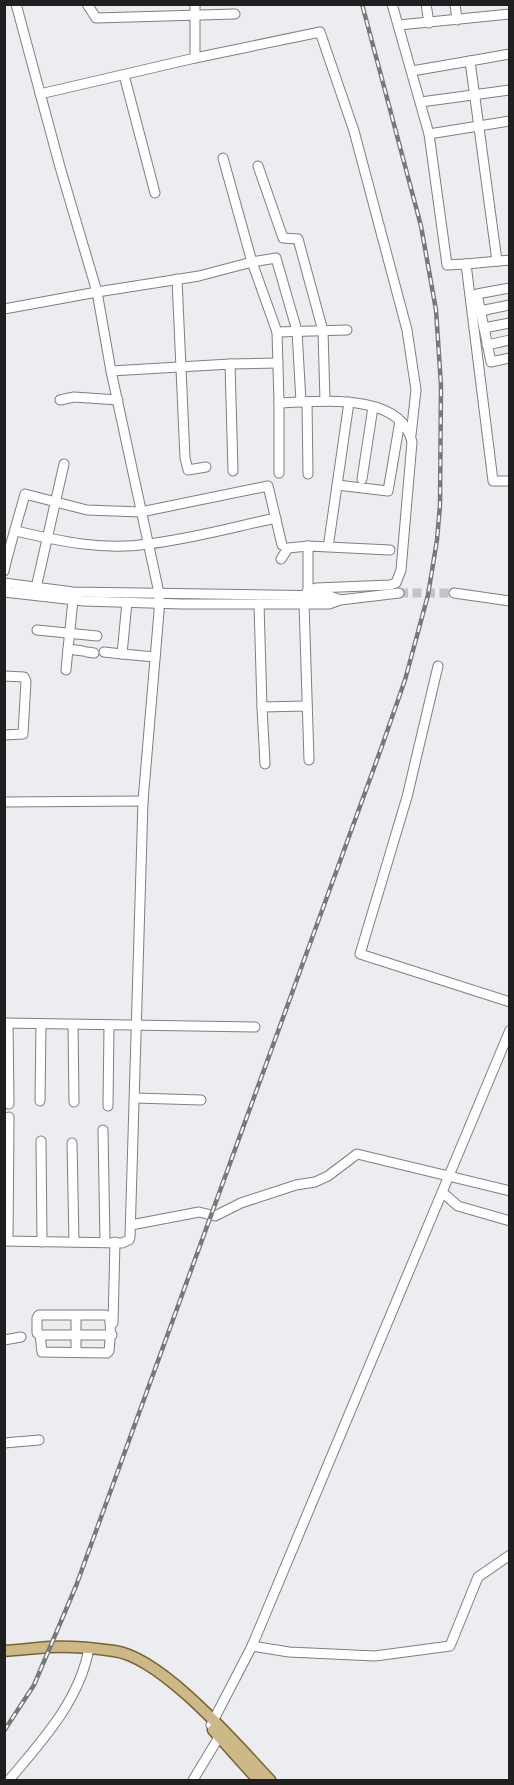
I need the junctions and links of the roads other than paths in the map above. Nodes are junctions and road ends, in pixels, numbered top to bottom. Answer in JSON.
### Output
{"nodes":[{"id":1,"x":16,"y":4,"type":"edge"},
{"id":2,"x":87,"y":4,"type":"edge"},
{"id":3,"x":195,"y":4,"type":"edge"},
{"id":4,"x":392,"y":4,"type":"edge"},
{"id":5,"x":426,"y":4,"type":"edge"},
{"id":6,"x":454,"y":4,"type":"edge"},
{"id":7,"x":235,"y":14,"type":"dead end"},
{"id":8,"x":510,"y":14,"type":"edge"},
{"id":9,"x":195,"y":17,"type":"junction"},
{"id":10,"x":457,"y":20,"type":"junction"},
{"id":11,"x":429,"y":23,"type":"junction"},
{"id":12,"x":399,"y":25,"type":"junction"},
{"id":13,"x":510,"y":54,"type":"edge"},
{"id":14,"x":195,"y":58,"type":"junction"},
{"id":15,"x":470,"y":61,"type":"junction"},
{"id":16,"x":412,"y":71,"type":"junction"},
{"id":17,"x":124,"y":75,"type":"junction"},
{"id":18,"x":510,"y":90,"type":"edge"},
{"id":19,"x":40,"y":94,"type":"junction"},
{"id":20,"x":476,"y":94,"type":"junction"},
{"id":21,"x":421,"y":102,"type":"junction"},
{"id":22,"x":510,"y":121,"type":"edge"},
{"id":23,"x":480,"y":127,"type":"junction"},
{"id":24,"x":429,"y":135,"type":"junction"},
{"id":25,"x":223,"y":158,"type":"dead end"},
{"id":26,"x":258,"y":166,"type":"dead end"},
{"id":27,"x":154,"y":194,"type":"dead end"},
{"id":28,"x":510,"y":260,"type":"edge"},
{"id":29,"x":497,"y":261,"type":"junction"},
{"id":30,"x":252,"y":262,"type":"junction"},
{"id":31,"x":466,"y":264,"type":"junction"},
{"id":32,"x":177,"y":279,"type":"junction"},
{"id":33,"x":510,"y":288,"type":"edge"},
{"id":34,"x":97,"y":292,"type":"junction"},
{"id":35,"x":510,"y":305,"type":"edge"},
{"id":36,"x":4,"y":309,"type":"edge"},
{"id":37,"x":480,"y":311,"type":"junction"},
{"id":38,"x":510,"y":323,"type":"edge"},
{"id":39,"x":483,"y":328,"type":"junction"},
{"id":40,"x":347,"y":330,"type":"dead end"},
{"id":41,"x":297,"y":331,"type":"junction"},
{"id":42,"x":323,"y":331,"type":"junction"},
{"id":43,"x":277,"y":332,"type":"junction"},
{"id":44,"x":510,"y":340,"type":"edge"},
{"id":45,"x":487,"y":345,"type":"junction"},
{"id":46,"x":510,"y":358,"type":"edge"},
{"id":47,"x":278,"y":363,"type":"junction"},
{"id":48,"x":230,"y":364,"type":"junction"},
{"id":49,"x":180,"y":367,"type":"junction"},
{"id":50,"x":111,"y":371,"type":"junction"},
{"id":51,"x":60,"y":400,"type":"dead end"},
{"id":52,"x":118,"y":400,"type":"junction"},
{"id":53,"x":325,"y":401,"type":"junction"},
{"id":54,"x":304,"y":402,"type":"junction"},
{"id":55,"x":349,"y":402,"type":"junction"},
{"id":56,"x":279,"y":403,"type":"junction"},
{"id":57,"x":373,"y":407,"type":"junction"},
{"id":58,"x":400,"y":421,"type":"junction"},
{"id":59,"x":411,"y":435,"type":"junction"},
{"id":60,"x":64,"y":464,"type":"dead end"},
{"id":61,"x":206,"y":467,"type":"dead end"},
{"id":62,"x":233,"y":471,"type":"dead end"},
{"id":63,"x":279,"y":473,"type":"dead end"},
{"id":64,"x":308,"y":474,"type":"dead end"},
{"id":65,"x":362,"y":479,"type":"dead end"},
{"id":66,"x":510,"y":481,"type":"edge"},
{"id":67,"x":337,"y":485,"type":"junction"},
{"id":68,"x":388,"y":491,"type":"junction"},
{"id":69,"x":407,"y":495,"type":"junction"},
{"id":70,"x":55,"y":502,"type":"junction"},
{"id":71,"x":141,"y":512,"type":"junction"},
{"id":72,"x":276,"y":518,"type":"junction"},
{"id":73,"x":16,"y":531,"type":"junction"},
{"id":74,"x":47,"y":538,"type":"junction"},
{"id":75,"x":329,"y":541,"type":"dead end"},
{"id":76,"x":147,"y":545,"type":"junction"},
{"id":77,"x":282,"y":545,"type":"dead end"},
{"id":78,"x":308,"y":546,"type":"junction"},
{"id":79,"x":390,"y":550,"type":"dead end"},
{"id":80,"x":281,"y":559,"type":"dead end"},
{"id":81,"x":4,"y":571,"type":"edge"},
{"id":82,"x":4,"y":583,"type":"edge"},
{"id":83,"x":36,"y":588,"type":"junction"},
{"id":84,"x":4,"y":592,"type":"edge"},
{"id":85,"x":399,"y":594,"type":"tunnel mouth"},
{"id":86,"x":454,"y":594,"type":"tunnel mouth"},
{"id":87,"x":305,"y":597,"type":"junction"},
{"id":88,"x":159,"y":598,"type":"junction"},
{"id":89,"x":73,"y":600,"type":"junction"},
{"id":90,"x":510,"y":601,"type":"edge"},
{"id":91,"x":127,"y":602,"type":"junction"},
{"id":92,"x":259,"y":604,"type":"junction"},
{"id":93,"x":37,"y":630,"type":"dead end"},
{"id":94,"x":69,"y":633,"type":"junction"},
{"id":95,"x":97,"y":636,"type":"dead end"},
{"id":96,"x":68,"y":649,"type":"junction"},
{"id":97,"x":122,"y":654,"type":"junction"},
{"id":98,"x":155,"y":657,"type":"junction"},
{"id":99,"x":438,"y":666,"type":"dead end"},
{"id":100,"x":66,"y":670,"type":"dead end"},
{"id":101,"x":4,"y":676,"type":"edge"},
{"id":102,"x":307,"y":706,"type":"junction"},
{"id":103,"x":262,"y":707,"type":"junction"},
{"id":104,"x":4,"y":735,"type":"edge"},
{"id":105,"x":309,"y":760,"type":"dead end"},
{"id":106,"x":264,"y":764,"type":"dead end"},
{"id":107,"x":143,"y":801,"type":"junction"},
{"id":108,"x":4,"y":802,"type":"edge"},
{"id":109,"x":510,"y":1002,"type":"edge"},
{"id":110,"x":6,"y":1023,"type":"edge"},
{"id":111,"x":41,"y":1024,"type":"junction"},
{"id":112,"x":73,"y":1024,"type":"junction"},
{"id":113,"x":109,"y":1026,"type":"junction"},
{"id":114,"x":135,"y":1026,"type":"junction"},
{"id":115,"x":255,"y":1027,"type":"dead end"},
{"id":116,"x":510,"y":1030,"type":"edge"},
{"id":117,"x":135,"y":1098,"type":"junction"},
{"id":118,"x":201,"y":1100,"type":"dead end"},
{"id":119,"x":40,"y":1101,"type":"dead end"},
{"id":120,"x":74,"y":1102,"type":"dead end"},
{"id":121,"x":9,"y":1104,"type":"dead end"},
{"id":122,"x":108,"y":1106,"type":"dead end"},
{"id":123,"x":9,"y":1117,"type":"dead end"},
{"id":124,"x":103,"y":1130,"type":"dead end"},
{"id":125,"x":40,"y":1141,"type":"dead end"},
{"id":126,"x":72,"y":1143,"type":"dead end"},
{"id":127,"x":450,"y":1176,"type":"junction"},
{"id":128,"x":510,"y":1191,"type":"edge"},
{"id":129,"x":443,"y":1193,"type":"junction"},
{"id":130,"x":510,"y":1221,"type":"edge"},
{"id":131,"x":131,"y":1225,"type":"junction"},
{"id":132,"x":6,"y":1241,"type":"edge"},
{"id":133,"x":42,"y":1242,"type":"junction"},
{"id":134,"x":74,"y":1242,"type":"junction"},
{"id":135,"x":110,"y":1242,"type":"junction"},
{"id":136,"x":76,"y":1316,"type":"junction"},
{"id":137,"x":40,"y":1335,"type":"junction"},
{"id":138,"x":76,"y":1335,"type":"junction"},
{"id":139,"x":111,"y":1335,"type":"junction"},
{"id":140,"x":21,"y":1337,"type":"dead end"},
{"id":141,"x":4,"y":1340,"type":"edge"},
{"id":142,"x":76,"y":1352,"type":"junction"},
{"id":143,"x":112,"y":1353,"type":"dead end"},
{"id":144,"x":39,"y":1440,"type":"dead end"},
{"id":145,"x":4,"y":1443,"type":"edge"},
{"id":146,"x":510,"y":1555,"type":"edge"},
{"id":147,"x":252,"y":1646,"type":"junction"},
{"id":148,"x":89,"y":1648,"type":"junction"},
{"id":149,"x":4,"y":1651,"type":"edge"},
{"id":150,"x":212,"y":1724,"type":"junction"},
{"id":151,"x":222,"y":1735,"type":"junction"},
{"id":152,"x":9,"y":1780,"type":"edge"},
{"id":153,"x":194,"y":1780,"type":"edge"},
{"id":154,"x":258,"y":1780,"type":"edge"},
{"id":155,"x":270,"y":1780,"type":"edge"}],
"edges":[{"from":1,"to":19,"type":"street"},
{"from":2,"to":9,"type":"street"},
{"from":3,"to":9,"type":"street"},
{"from":4,"to":12,"type":"street"},
{"from":5,"to":11,"type":"street"},
{"from":6,"to":10,"type":"street"},
{"from":7,"to":9,"type":"street"},
{"from":8,"to":10,"type":"street"},
{"from":9,"to":14,"type":"street"},
{"from":10,"to":11,"type":"street"},
{"from":11,"to":12,"type":"street"},
{"from":12,"to":16,"type":"street"},
{"from":13,"to":15,"type":"street"},
{"from":14,"to":17,"type":"street"},
{"from":14,"to":59,"type":"street"},
{"from":15,"to":16,"type":"street"},
{"from":15,"to":20,"type":"street"},
{"from":16,"to":21,"type":"street"},
{"from":17,"to":19,"type":"street"},
{"from":17,"to":27,"type":"street"},
{"from":18,"to":20,"type":"street"},
{"from":19,"to":34,"type":"street"},
{"from":20,"to":21,"type":"street"},
{"from":20,"to":23,"type":"street"},
{"from":21,"to":24,"type":"street"},
{"from":22,"to":23,"type":"street"},
{"from":23,"to":24,"type":"street"},
{"from":23,"to":29,"type":"street"},
{"from":24,"to":31,"type":"street"},
{"from":25,"to":30,"type":"street"},
{"from":26,"to":42,"type":"street"},
{"from":28,"to":29,"type":"street"},
{"from":29,"to":31,"type":"street"},
{"from":30,"to":32,"type":"street"},
{"from":30,"to":41,"type":"street"},
{"from":30,"to":43,"type":"street"},
{"from":31,"to":66,"type":"street"},
{"from":32,"to":34,"type":"street"},
{"from":32,"to":49,"type":"street"},
{"from":33,"to":37,"type":"street"},
{"from":34,"to":36,"type":"street"},
{"from":34,"to":50,"type":"street"},
{"from":35,"to":37,"type":"street"},
{"from":37,"to":39,"type":"street"},
{"from":38,"to":39,"type":"street"},
{"from":39,"to":45,"type":"street"},
{"from":40,"to":42,"type":"street"},
{"from":41,"to":42,"type":"street"},
{"from":41,"to":43,"type":"street"},
{"from":41,"to":54,"type":"street"},
{"from":42,"to":53,"type":"street"},
{"from":43,"to":47,"type":"street"},
{"from":44,"to":45,"type":"street"},
{"from":45,"to":46,"type":"street"},
{"from":47,"to":48,"type":"street"},
{"from":47,"to":56,"type":"street"},
{"from":48,"to":49,"type":"street"},
{"from":48,"to":62,"type":"street"},
{"from":49,"to":50,"type":"street"},
{"from":49,"to":61,"type":"street"},
{"from":50,"to":52,"type":"street"},
{"from":51,"to":52,"type":"street"},
{"from":52,"to":71,"type":"street"},
{"from":53,"to":54,"type":"street"},
{"from":53,"to":55,"type":"street"},
{"from":54,"to":56,"type":"street"},
{"from":54,"to":64,"type":"street"},
{"from":55,"to":57,"type":"street"},
{"from":55,"to":67,"type":"street"},
{"from":56,"to":63,"type":"street"},
{"from":57,"to":58,"type":"street"},
{"from":57,"to":65,"type":"street"},
{"from":58,"to":59,"type":"street"},
{"from":58,"to":68,"type":"street"},
{"from":59,"to":69,"type":"street"},
{"from":60,"to":70,"type":"street"},
{"from":67,"to":68,"type":"street"},
{"from":67,"to":75,"type":"street"},
{"from":68,"to":69,"type":"street"},
{"from":69,"to":87,"type":"street"},
{"from":70,"to":71,"type":"street"},
{"from":70,"to":73,"type":"street"},
{"from":70,"to":74,"type":"street"},
{"from":71,"to":72,"type":"street"},
{"from":71,"to":76,"type":"street"},
{"from":72,"to":76,"type":"street"},
{"from":72,"to":77,"type":"street"},
{"from":73,"to":74,"type":"street"},
{"from":73,"to":81,"type":"street"},
{"from":74,"to":76,"type":"street"},
{"from":74,"to":83,"type":"street"},
{"from":76,"to":88,"type":"street"},
{"from":78,"to":79,"type":"street"},
{"from":78,"to":80,"type":"street"},
{"from":78,"to":87,"type":"street"},
{"from":82,"to":83,"type":"street"},
{"from":83,"to":88,"type":"street"},
{"from":84,"to":89,"type":"street"},
{"from":85,"to":87,"type":"street"},
{"from":86,"to":90,"type":"street"},
{"from":87,"to":88,"type":"street"},
{"from":87,"to":92,"type":"street"},
{"from":87,"to":102,"type":"street"},
{"from":88,"to":91,"type":"street"},
{"from":88,"to":92,"type":"street"},
{"from":88,"to":98,"type":"street"},
{"from":89,"to":91,"type":"street"},
{"from":89,"to":94,"type":"street"},
{"from":91,"to":97,"type":"street"},
{"from":92,"to":103,"type":"street"},
{"from":93,"to":94,"type":"street"},
{"from":94,"to":95,"type":"street"},
{"from":94,"to":96,"type":"street"},
{"from":96,"to":97,"type":"street"},
{"from":96,"to":100,"type":"street"},
{"from":97,"to":98,"type":"street"},
{"from":98,"to":107,"type":"street"},
{"from":99,"to":109,"type":"street"},
{"from":101,"to":104,"type":"street"},
{"from":102,"to":103,"type":"street"},
{"from":102,"to":105,"type":"street"},
{"from":103,"to":106,"type":"street"},
{"from":107,"to":108,"type":"street"},
{"from":107,"to":114,"type":"street"},
{"from":110,"to":111,"type":"street"},
{"from":110,"to":121,"type":"street"},
{"from":111,"to":112,"type":"street"},
{"from":111,"to":119,"type":"street"},
{"from":112,"to":113,"type":"street"},
{"from":112,"to":120,"type":"street"},
{"from":113,"to":114,"type":"street"},
{"from":113,"to":122,"type":"street"},
{"from":114,"to":115,"type":"street"},
{"from":114,"to":117,"type":"street"},
{"from":116,"to":127,"type":"street"},
{"from":117,"to":118,"type":"street"},
{"from":117,"to":131,"type":"street"},
{"from":123,"to":132,"type":"street"},
{"from":124,"to":135,"type":"street"},
{"from":125,"to":133,"type":"street"},
{"from":126,"to":134,"type":"street"},
{"from":127,"to":128,"type":"street"},
{"from":127,"to":129,"type":"street"},
{"from":127,"to":131,"type":"street"},
{"from":129,"to":130,"type":"street"},
{"from":129,"to":147,"type":"street"},
{"from":131,"to":135,"type":"street"},
{"from":132,"to":133,"type":"street"},
{"from":133,"to":134,"type":"street"},
{"from":134,"to":135,"type":"street"},
{"from":135,"to":139,"type":"street"},
{"from":136,"to":137,"type":"street"},
{"from":136,"to":138,"type":"street"},
{"from":136,"to":139,"type":"street"},
{"from":137,"to":138,"type":"street"},
{"from":137,"to":142,"type":"street"},
{"from":138,"to":139,"type":"street"},
{"from":138,"to":142,"type":"street"},
{"from":139,"to":142,"type":"street"},
{"from":139,"to":143,"type":"street"},
{"from":140,"to":141,"type":"street"},
{"from":144,"to":145,"type":"street"},
{"from":146,"to":147,"type":"street"},
{"from":147,"to":150,"type":"street"},
{"from":148,"to":149,"type":"main road"},
{"from":148,"to":150,"type":"main road"},
{"from":148,"to":152,"type":"street"},
{"from":150,"to":151,"type":"main road"},
{"from":151,"to":153,"type":"street"},
{"from":151,"to":154,"type":"main road"},
{"from":151,"to":155,"type":"main road"}]}
